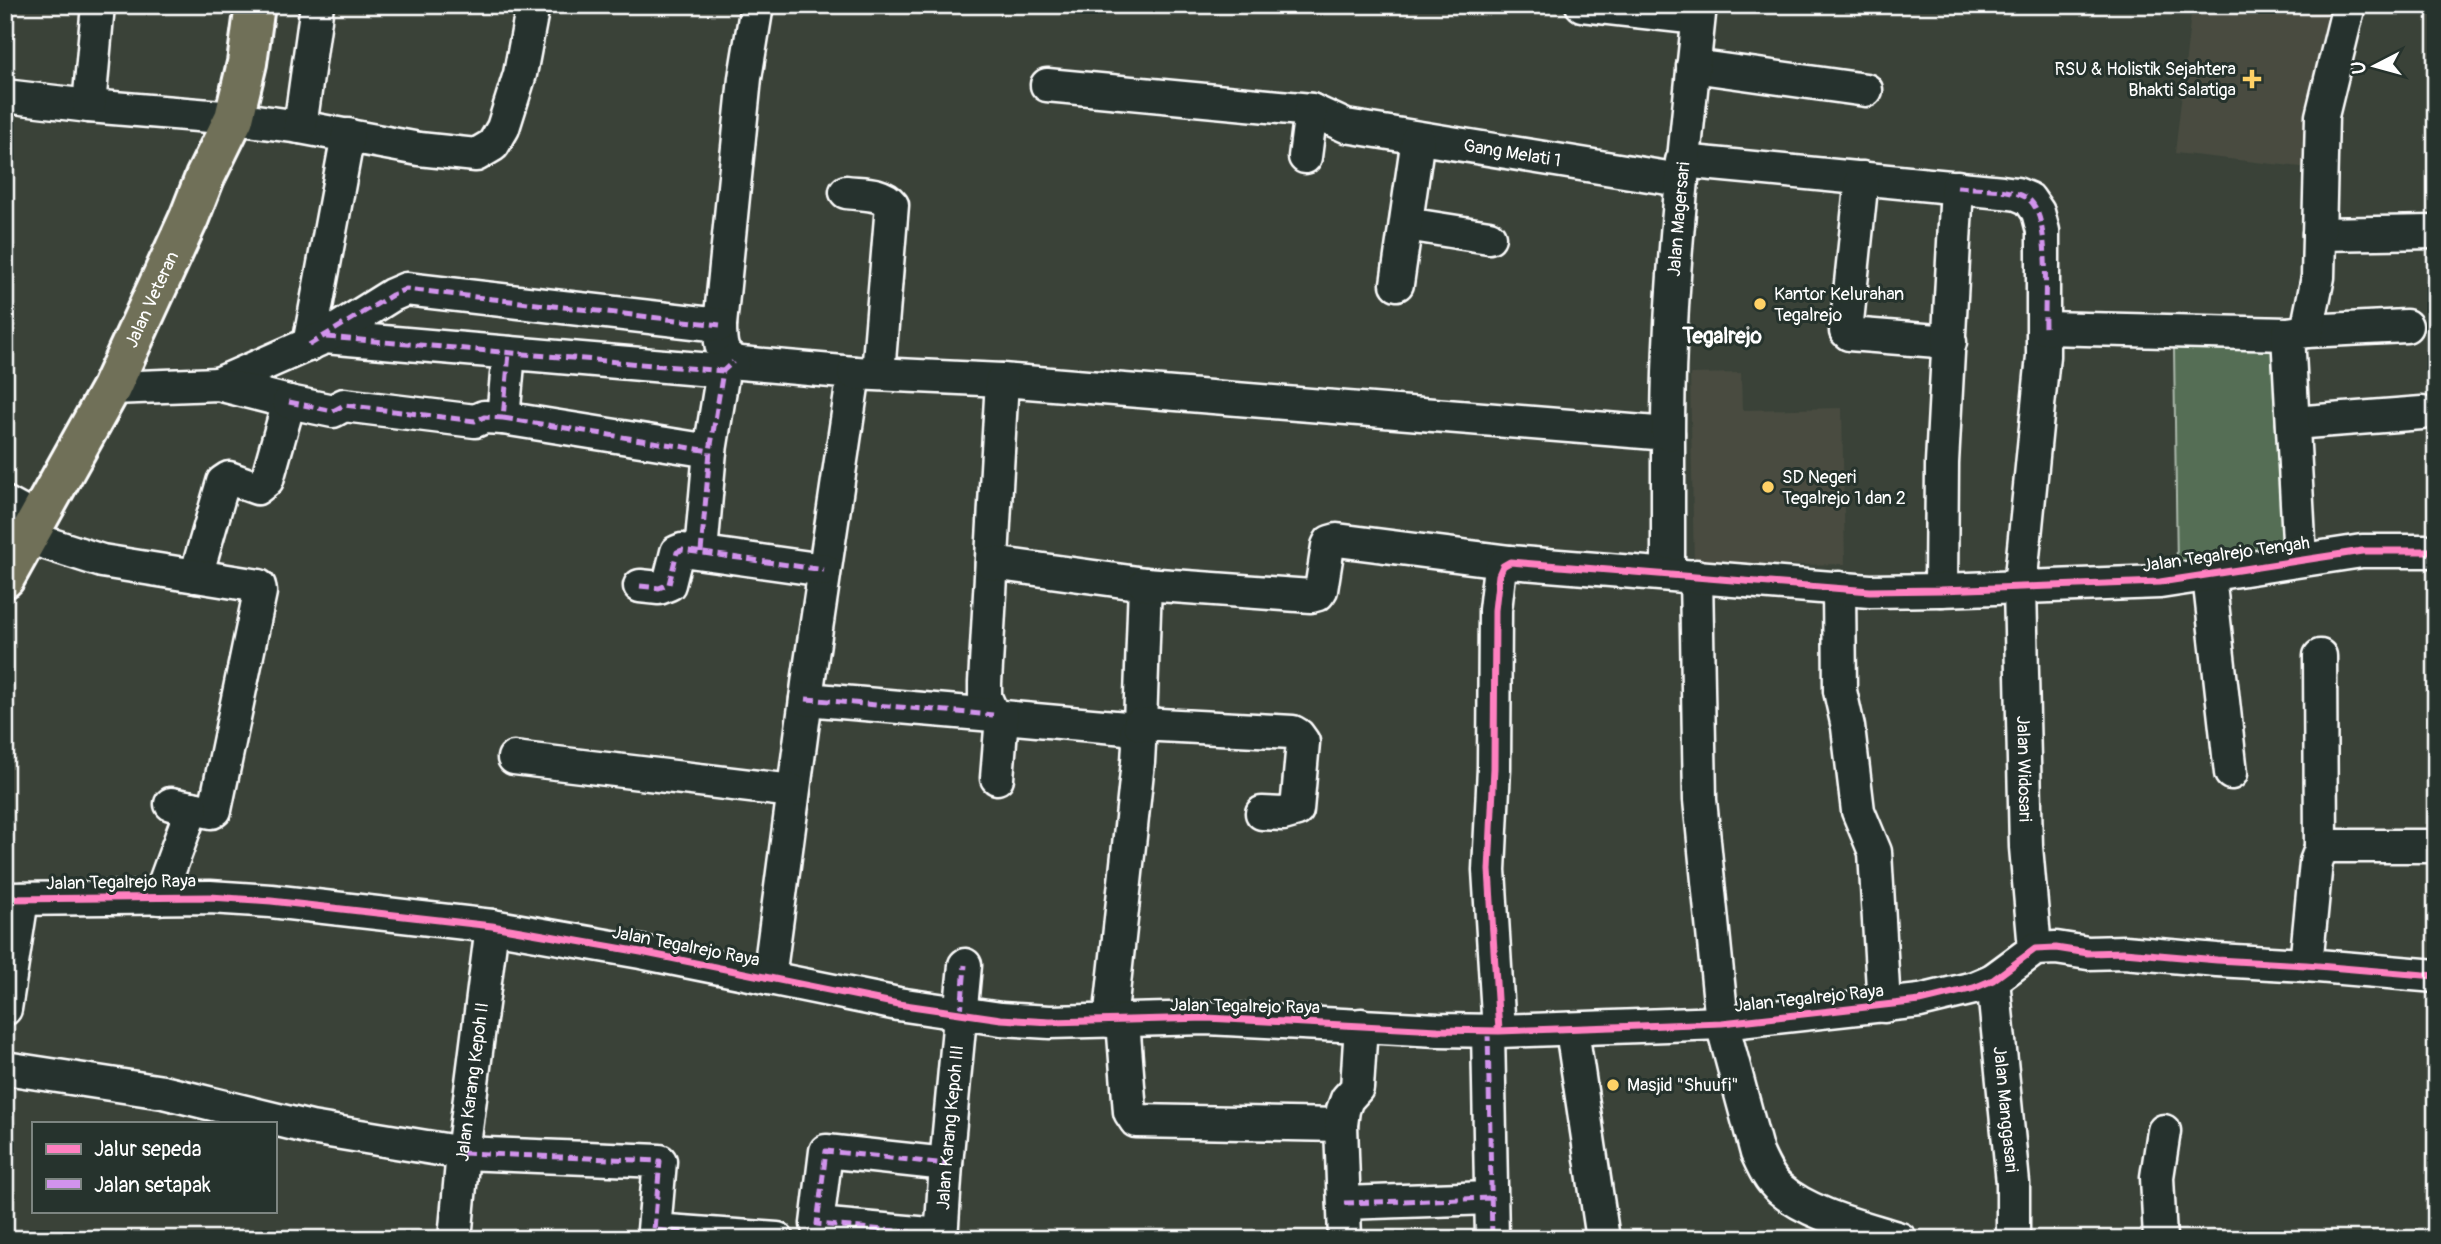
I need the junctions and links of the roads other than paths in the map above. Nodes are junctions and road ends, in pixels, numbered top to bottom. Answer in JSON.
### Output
{"nodes":[{"id":1,"x":98,"y":5,"type":"edge"},
{"id":2,"x":255,"y":5,"type":"edge"},
{"id":3,"x":317,"y":5,"type":"edge"},
{"id":4,"x":533,"y":5,"type":"edge"},
{"id":5,"x":757,"y":5,"type":"edge"},
{"id":6,"x":1582,"y":5,"type":"edge"},
{"id":7,"x":1699,"y":12,"type":"edge"},
{"id":8,"x":2347,"y":17,"type":"edge"},
{"id":9,"x":1693,"y":66,"type":"junction"},
{"id":10,"x":1047,"y":85,"type":"dead end"},
{"id":11,"x":1866,"y":90,"type":"dead end"},
{"id":12,"x":5,"y":96,"type":"edge"},
{"id":13,"x":89,"y":106,"type":"junction"},
{"id":14,"x":1311,"y":110,"type":"junction"},
{"id":15,"x":234,"y":118,"type":"junction"},
{"id":16,"x":300,"y":127,"type":"junction"},
{"id":17,"x":348,"y":135,"type":"junction"},
{"id":18,"x":1418,"y":138,"type":"junction"},
{"id":19,"x":1305,"y":157,"type":"dead end"},
{"id":20,"x":1681,"y":170,"type":"junction"},
{"id":21,"x":1862,"y":178,"type":"junction"},
{"id":22,"x":1958,"y":187,"type":"junction"},
{"id":23,"x":846,"y":192,"type":"dead end"},
{"id":24,"x":1406,"y":225,"type":"junction"},
{"id":25,"x":2434,"y":232,"type":"dead end"},
{"id":26,"x":2319,"y":234,"type":"junction"},
{"id":27,"x":1489,"y":237,"type":"dead end"},
{"id":28,"x":1397,"y":284,"type":"dead end"},
{"id":29,"x":720,"y":325,"type":"junction"},
{"id":30,"x":2406,"y":326,"type":"dead end"},
{"id":31,"x":2045,"y":328,"type":"junction"},
{"id":32,"x":2297,"y":332,"type":"junction"},
{"id":33,"x":317,"y":341,"type":"junction"},
{"id":34,"x":1950,"y":342,"type":"junction"},
{"id":35,"x":509,"y":353,"type":"junction"},
{"id":36,"x":728,"y":367,"type":"junction"},
{"id":37,"x":866,"y":373,"type":"junction"},
{"id":38,"x":1002,"y":380,"type":"junction"},
{"id":39,"x":218,"y":384,"type":"junction"},
{"id":40,"x":111,"y":388,"type":"junction"},
{"id":41,"x":289,"y":402,"type":"junction"},
{"id":42,"x":2422,"y":413,"type":"dead end"},
{"id":43,"x":503,"y":418,"type":"junction"},
{"id":44,"x":2293,"y":423,"type":"junction"},
{"id":45,"x":1668,"y":434,"type":"junction"},
{"id":46,"x":710,"y":452,"type":"junction"},
{"id":47,"x":23,"y":520,"type":"edge"},
{"id":48,"x":2436,"y":551,"type":"edge"},
{"id":49,"x":701,"y":552,"type":"junction"},
{"id":50,"x":2300,"y":559,"type":"junction"},
{"id":51,"x":1510,"y":562,"type":"junction"},
{"id":52,"x":992,"y":563,"type":"junction"},
{"id":53,"x":824,"y":570,"type":"junction"},
{"id":54,"x":1682,"y":575,"type":"junction"},
{"id":55,"x":196,"y":576,"type":"junction"},
{"id":56,"x":2209,"y":576,"type":"junction"},
{"id":57,"x":5,"y":578,"type":"edge"},
{"id":58,"x":1145,"y":584,"type":"junction"},
{"id":59,"x":640,"y":586,"type":"dead end"},
{"id":60,"x":1839,"y":588,"type":"junction"},
{"id":61,"x":1941,"y":590,"type":"junction"},
{"id":62,"x":2021,"y":601,"type":"junction"},
{"id":63,"x":2320,"y":656,"type":"dead end"},
{"id":64,"x":806,"y":699,"type":"junction"},
{"id":65,"x":998,"y":716,"type":"junction"},
{"id":66,"x":1138,"y":728,"type":"junction"},
{"id":67,"x":514,"y":758,"type":"dead end"},
{"id":68,"x":2231,"y":773,"type":"dead end"},
{"id":69,"x":998,"y":778,"type":"dead end"},
{"id":70,"x":793,"y":791,"type":"junction"},
{"id":71,"x":1262,"y":813,"type":"dead end"},
{"id":72,"x":2436,"y":846,"type":"edge"},
{"id":73,"x":2321,"y":849,"type":"junction"},
{"id":74,"x":159,"y":898,"type":"junction"},
{"id":75,"x":13,"y":899,"type":"edge"},
{"id":76,"x":492,"y":926,"type":"junction"},
{"id":77,"x":2035,"y":949,"type":"junction"},
{"id":78,"x":965,"y":965,"type":"dead end"},
{"id":79,"x":2306,"y":965,"type":"junction"},
{"id":80,"x":2436,"y":976,"type":"edge"},
{"id":81,"x":769,"y":978,"type":"junction"},
{"id":82,"x":1993,"y":980,"type":"junction"},
{"id":83,"x":1884,"y":1006,"type":"junction"},
{"id":84,"x":5,"y":1009,"type":"edge"},
{"id":85,"x":961,"y":1014,"type":"junction"},
{"id":86,"x":1117,"y":1021,"type":"junction"},
{"id":87,"x":1722,"y":1023,"type":"junction"},
{"id":88,"x":1361,"y":1025,"type":"junction"},
{"id":89,"x":1572,"y":1030,"type":"junction"},
{"id":90,"x":1494,"y":1031,"type":"junction"},
{"id":91,"x":5,"y":1068,"type":"edge"},
{"id":92,"x":1342,"y":1125,"type":"junction"},
{"id":93,"x":2164,"y":1131,"type":"dead end"},
{"id":94,"x":463,"y":1153,"type":"junction"},
{"id":95,"x":946,"y":1164,"type":"junction"},
{"id":96,"x":1491,"y":1198,"type":"junction"},
{"id":97,"x":1344,"y":1203,"type":"junction"},
{"id":98,"x":941,"y":1237,"type":"edge"},
{"id":99,"x":455,"y":1239,"type":"edge"},
{"id":100,"x":777,"y":1239,"type":"edge"},
{"id":101,"x":1345,"y":1239,"type":"edge"},
{"id":102,"x":1492,"y":1239,"type":"edge"},
{"id":103,"x":1604,"y":1239,"type":"edge"},
{"id":104,"x":1900,"y":1239,"type":"edge"},
{"id":105,"x":2013,"y":1239,"type":"edge"},
{"id":106,"x":2160,"y":1239,"type":"edge"}],
"edges":[{"from":1,"to":13,"type":"street"},
{"from":2,"to":15,"type":"main road","name":"Jalan Veteran"},
{"from":3,"to":16,"type":"street"},
{"from":4,"to":17,"type":"street"},
{"from":5,"to":29,"type":"street"},
{"from":6,"to":7,"type":"street"},
{"from":7,"to":9,"type":"street","name":"Jalan Magersari"},
{"from":8,"to":26,"type":"street"},
{"from":9,"to":11,"type":"street"},
{"from":9,"to":20,"type":"street","name":"Jalan Magersari"},
{"from":10,"to":14,"type":"street","name":"Gang Melati 1"},
{"from":12,"to":13,"type":"street"},
{"from":13,"to":15,"type":"street"},
{"from":14,"to":18,"type":"street","name":"Gang Melati 1"},
{"from":14,"to":19,"type":"street"},
{"from":15,"to":16,"type":"street"},
{"from":15,"to":40,"type":"main road","name":"Jalan Veteran"},
{"from":16,"to":17,"type":"street"},
{"from":17,"to":33,"type":"street"},
{"from":18,"to":20,"type":"street","name":"Gang Melati 1"},
{"from":18,"to":24,"type":"street"},
{"from":20,"to":21,"type":"street","name":"Gang Melati 1"},
{"from":20,"to":45,"type":"street","name":"Jalan Magersari"},
{"from":21,"to":22,"type":"street","name":"Gang Melati 1"},
{"from":21,"to":34,"type":"street"},
{"from":22,"to":31,"type":"street","name":"Jalan Widosari"},
{"from":22,"to":34,"type":"street"},
{"from":23,"to":37,"type":"street"},
{"from":24,"to":27,"type":"street"},
{"from":24,"to":28,"type":"street"},
{"from":25,"to":26,"type":"street"},
{"from":26,"to":32,"type":"street"},
{"from":29,"to":33,"type":"street"},
{"from":29,"to":36,"type":"street"},
{"from":30,"to":32,"type":"street"},
{"from":31,"to":32,"type":"street"},
{"from":31,"to":62,"type":"street","name":"Jalan Widosari"},
{"from":32,"to":44,"type":"street"},
{"from":33,"to":35,"type":"street"},
{"from":33,"to":39,"type":"street"},
{"from":34,"to":61,"type":"street"},
{"from":35,"to":36,"type":"street"},
{"from":35,"to":43,"type":"street"},
{"from":36,"to":37,"type":"street"},
{"from":36,"to":46,"type":"street"},
{"from":37,"to":38,"type":"street"},
{"from":37,"to":53,"type":"street"},
{"from":38,"to":45,"type":"street"},
{"from":38,"to":52,"type":"street"},
{"from":39,"to":40,"type":"street"},
{"from":39,"to":41,"type":"street"},
{"from":40,"to":47,"type":"main road","name":"Jalan Veteran"},
{"from":41,"to":43,"type":"street"},
{"from":41,"to":55,"type":"street"},
{"from":42,"to":44,"type":"street"},
{"from":43,"to":46,"type":"street"},
{"from":44,"to":50,"type":"street"},
{"from":45,"to":54,"type":"street","name":"Jalan Magersari"},
{"from":46,"to":49,"type":"street"},
{"from":47,"to":55,"type":"street"},
{"from":47,"to":57,"type":"main road","name":"Jalan Veteran"},
{"from":48,"to":50,"type":"street","name":"Jalan Tegalrejo Tengah"},
{"from":49,"to":53,"type":"street"},
{"from":49,"to":59,"type":"street"},
{"from":50,"to":56,"type":"street","name":"Jalan Tegalrejo Tengah"},
{"from":51,"to":54,"type":"street","name":"Jalan Tegalrejo Tengah"},
{"from":51,"to":58,"type":"street","name":"Jalan Tegalrejo Tengah"},
{"from":51,"to":90,"type":"street"},
{"from":52,"to":58,"type":"street"},
{"from":52,"to":65,"type":"street"},
{"from":53,"to":64,"type":"street"},
{"from":54,"to":60,"type":"street","name":"Jalan Tegalrejo Tengah"},
{"from":54,"to":87,"type":"street","name":"Jalan Magersari"},
{"from":55,"to":74,"type":"street"},
{"from":56,"to":62,"type":"street","name":"Jalan Tegalrejo Tengah"},
{"from":56,"to":68,"type":"street"},
{"from":58,"to":66,"type":"street"},
{"from":60,"to":61,"type":"street","name":"Jalan Tegalrejo Tengah"},
{"from":60,"to":83,"type":"street"},
{"from":61,"to":62,"type":"street","name":"Jalan Tegalrejo Tengah"},
{"from":62,"to":77,"type":"street","name":"Jalan Widosari"},
{"from":63,"to":73,"type":"street"},
{"from":64,"to":65,"type":"street"},
{"from":64,"to":70,"type":"street"},
{"from":65,"to":66,"type":"street"},
{"from":65,"to":69,"type":"street"},
{"from":66,"to":71,"type":"street"},
{"from":66,"to":86,"type":"street"},
{"from":67,"to":70,"type":"street"},
{"from":70,"to":81,"type":"street"},
{"from":72,"to":73,"type":"street"},
{"from":73,"to":79,"type":"street"},
{"from":74,"to":75,"type":"street","name":"Jalan Tegalrejo Raya"},
{"from":74,"to":76,"type":"street","name":"Jalan Tegalrejo Raya"},
{"from":75,"to":84,"type":"street"},
{"from":76,"to":81,"type":"street","name":"Jalan Tegalrejo Raya"},
{"from":76,"to":94,"type":"street","name":"Jalan Karang Kepoh II"},
{"from":77,"to":79,"type":"street"},
{"from":77,"to":82,"type":"street","name":"Jalan Tegalrejo Raya"},
{"from":78,"to":85,"type":"street","name":"Jalan Karang Kepoh III"},
{"from":79,"to":80,"type":"street"},
{"from":81,"to":85,"type":"street","name":"Jalan Tegalrejo Raya"},
{"from":82,"to":83,"type":"street","name":"Jalan Tegalrejo Raya"},
{"from":82,"to":105,"type":"street","name":"Jalan Manggasari"},
{"from":83,"to":87,"type":"street","name":"Jalan Tegalrejo Raya"},
{"from":85,"to":86,"type":"street","name":"Jalan Tegalrejo Raya"},
{"from":85,"to":95,"type":"street","name":"Jalan Karang Kepoh III"},
{"from":86,"to":88,"type":"street","name":"Jalan Tegalrejo Raya"},
{"from":86,"to":92,"type":"street"},
{"from":87,"to":89,"type":"street","name":"Jalan Tegalrejo Raya"},
{"from":87,"to":104,"type":"street","name":"Jalan Magersari"},
{"from":88,"to":90,"type":"street","name":"Jalan Tegalrejo Raya"},
{"from":88,"to":92,"type":"street"},
{"from":89,"to":90,"type":"street","name":"Jalan Tegalrejo Raya"},
{"from":89,"to":103,"type":"street"},
{"from":90,"to":96,"type":"street"},
{"from":91,"to":94,"type":"street"},
{"from":92,"to":97,"type":"street"},
{"from":93,"to":106,"type":"street"},
{"from":94,"to":99,"type":"street","name":"Jalan Karang Kepoh II"},
{"from":94,"to":100,"type":"street"},
{"from":95,"to":98,"type":"street","name":"Jalan Karang Kepoh III"},
{"from":95,"to":98,"type":"street"},
{"from":96,"to":97,"type":"street"},
{"from":96,"to":102,"type":"street"},
{"from":97,"to":101,"type":"street"}]}
